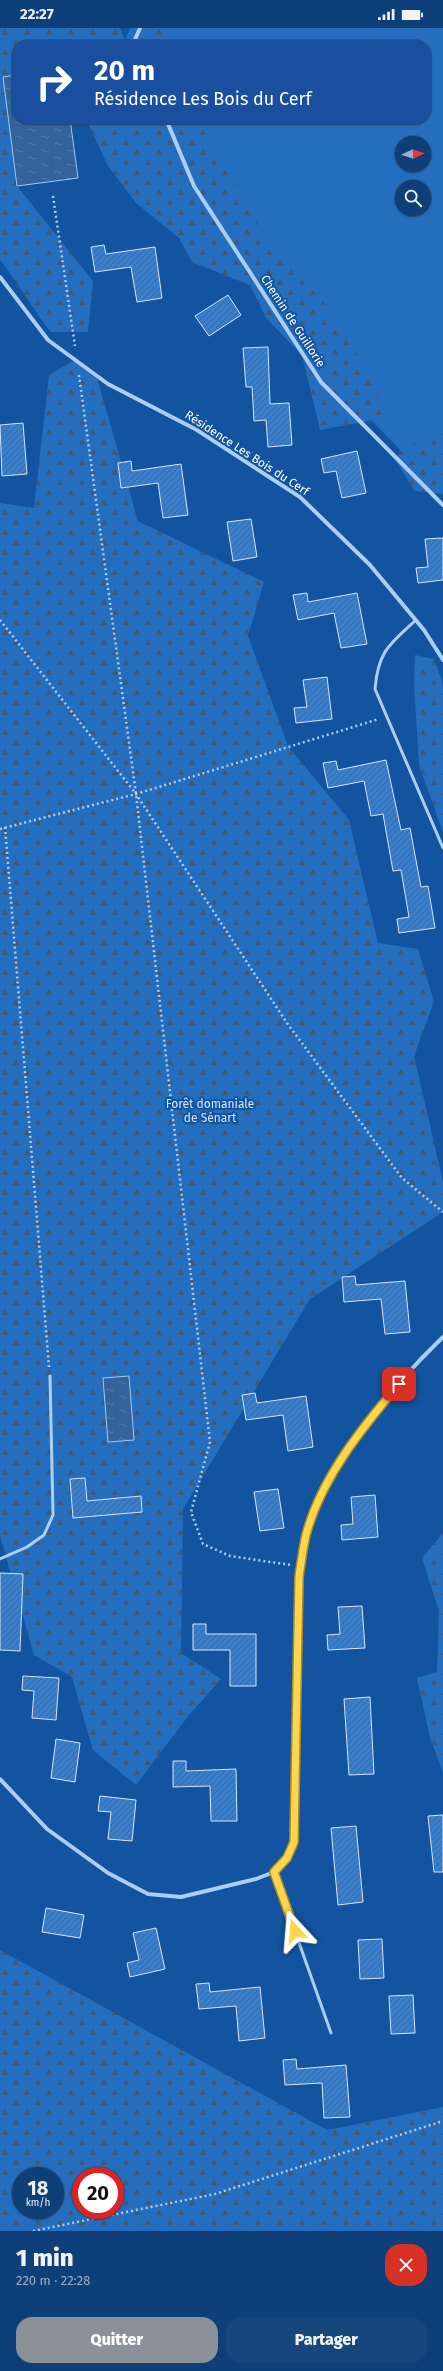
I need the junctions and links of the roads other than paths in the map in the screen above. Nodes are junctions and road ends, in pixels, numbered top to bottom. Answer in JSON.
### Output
{"nodes":[{"id":1,"x":140,"y":28,"type":"edge"},
{"id":2,"x":135,"y":40,"type":"edge"},
{"id":3,"x":168,"y":124,"type":"edge"},
{"id":4,"x":0,"y":277,"type":"edge"},
{"id":5,"x":443,"y":505,"type":"edge"},
{"id":6,"x":416,"y":620,"type":"junction"},
{"id":7,"x":443,"y":660,"type":"edge"},
{"id":8,"x":443,"y":848,"type":"edge"},
{"id":9,"x":443,"y":1337,"type":"edge"},
{"id":10,"x":50,"y":1376,"type":"road end"},
{"id":11,"x":0,"y":1559,"type":"edge"},
{"id":12,"x":0,"y":1779,"type":"edge"},
{"id":13,"x":274,"y":1872,"type":"junction"},
{"id":14,"x":331,"y":2033,"type":"dead end"}],
"edges":[{"from":1,"to":2,"type":"street"},
{"from":3,"to":5,"type":"street","name":"Chemin de Guillorie"},
{"from":4,"to":6,"type":"street","name":"Résidence Les Bois du Cerf"},
{"from":6,"to":7,"type":"street","name":"Résidence Les Bois du Cerf"},
{"from":6,"to":8,"type":"lane"},
{"from":9,"to":13,"type":"street"},
{"from":10,"to":11,"type":"lane"},
{"from":12,"to":13,"type":"street"},
{"from":13,"to":14,"type":"lane"}]}
